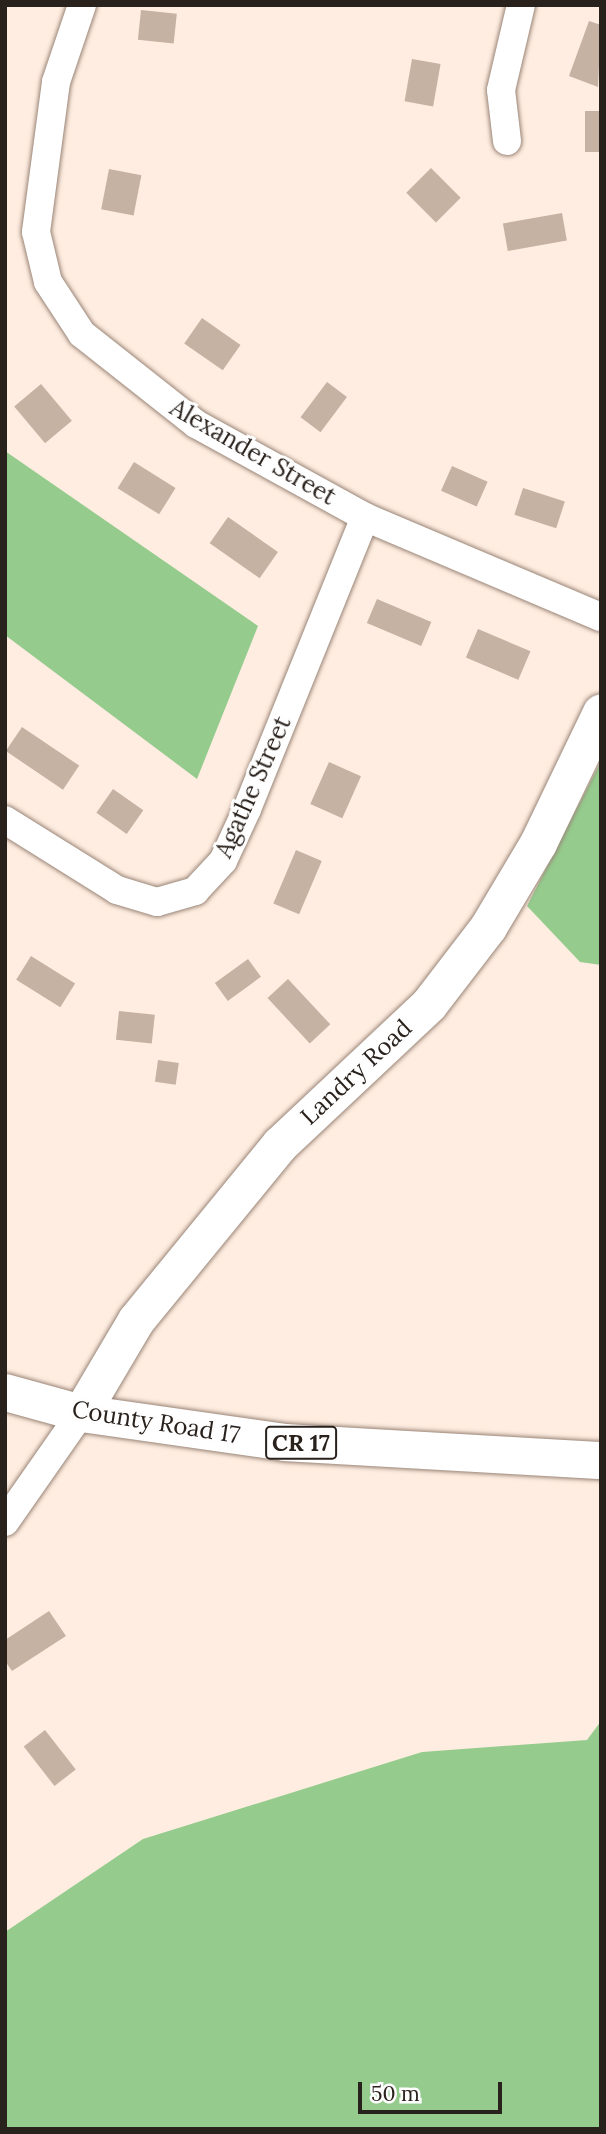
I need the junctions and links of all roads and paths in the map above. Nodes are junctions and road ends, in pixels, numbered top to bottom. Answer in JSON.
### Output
{"nodes":[{"id":1,"x":82,"y":5,"type":"edge"},
{"id":2,"x":521,"y":5,"type":"edge"},
{"id":3,"x":507,"y":141,"type":"dead end"},
{"id":4,"x":365,"y":517,"type":"junction"},
{"id":5,"x":601,"y":617,"type":"edge"},
{"id":6,"x":601,"y":712,"type":"edge"},
{"id":7,"x":5,"y":820,"type":"edge"},
{"id":8,"x":5,"y":1392,"type":"edge"},
{"id":9,"x":81,"y":1413,"type":"junction"},
{"id":10,"x":601,"y":1461,"type":"edge"},
{"id":11,"x":5,"y":1522,"type":"edge"}],
"edges":[{"from":1,"to":4,"type":"street","name":"Alexander Street"},
{"from":2,"to":3,"type":"street"},
{"from":4,"to":5,"type":"street","name":"Alexander Street"},
{"from":4,"to":7,"type":"street","name":"Agathe Street"},
{"from":6,"to":9,"type":"main road","name":"Landry Road"},
{"from":8,"to":9,"type":"main road","name":"County Road 17","number":"CR 17"},
{"from":9,"to":10,"type":"main road","name":"County Road 17","number":"CR 17"},
{"from":9,"to":11,"type":"street"}]}
